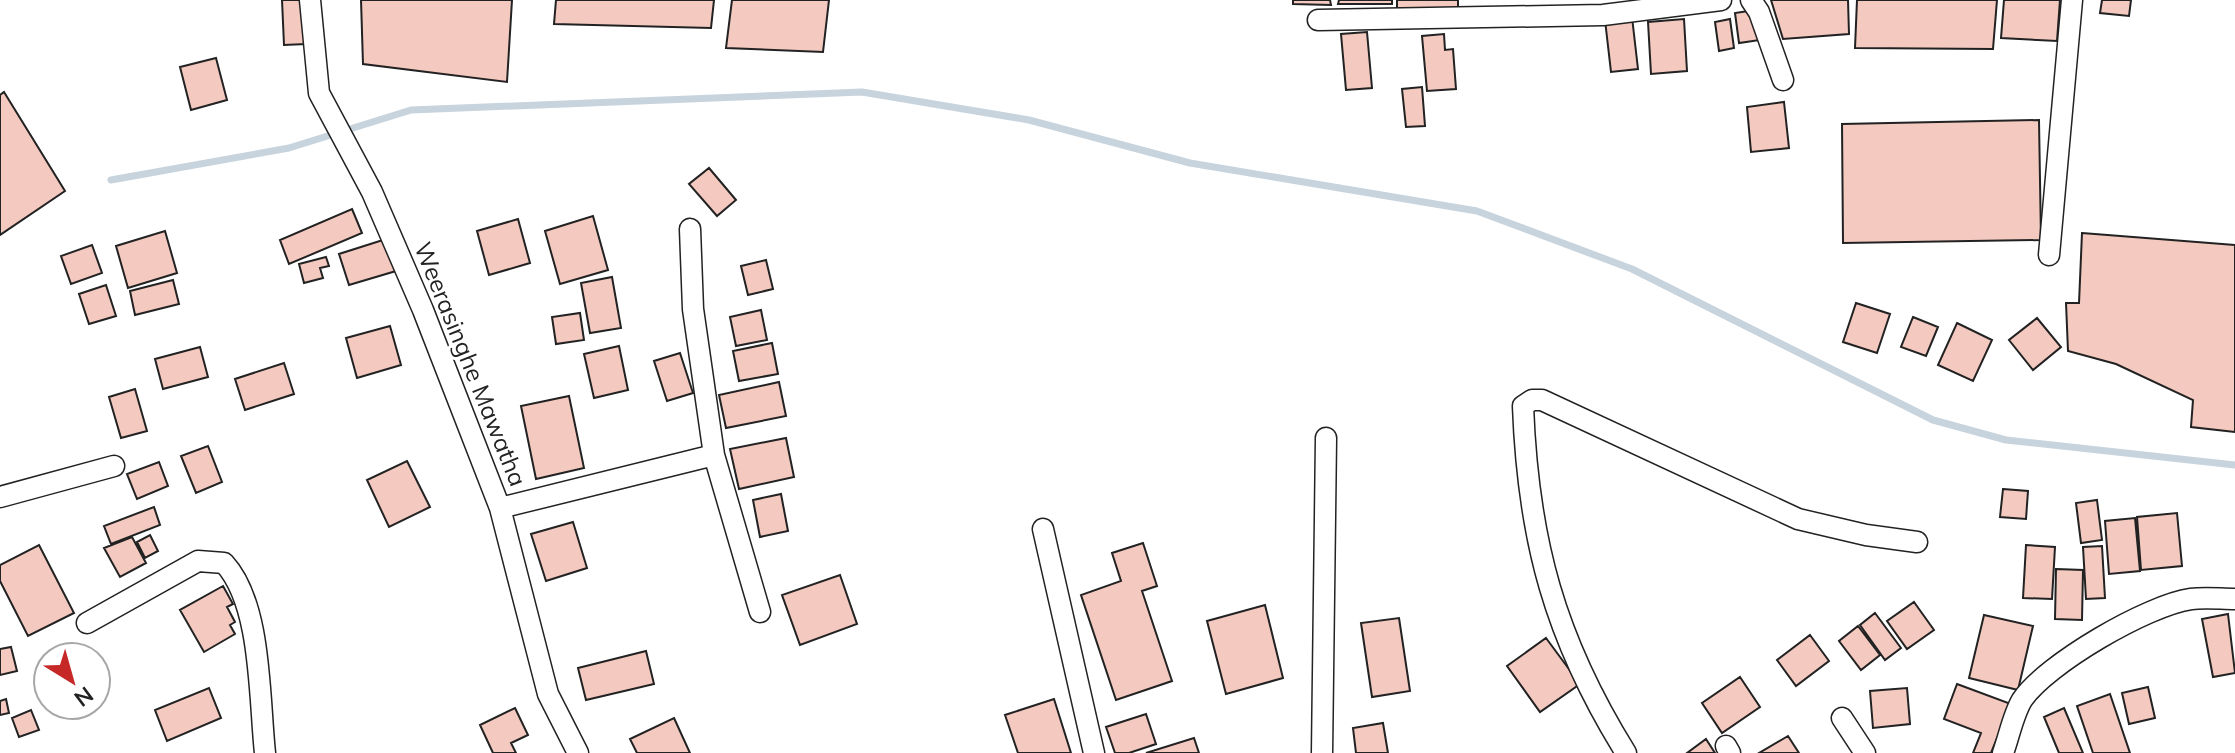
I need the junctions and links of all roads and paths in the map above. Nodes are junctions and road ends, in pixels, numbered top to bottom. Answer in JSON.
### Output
{"nodes":[{"id":1,"x":310,"y":0,"type":"edge"},
{"id":2,"x":1721,"y":0,"type":"edge"},
{"id":3,"x":1751,"y":0,"type":"edge"},
{"id":4,"x":2072,"y":0,"type":"edge"},
{"id":5,"x":1318,"y":20,"type":"dead end"},
{"id":6,"x":1783,"y":80,"type":"dead end"},
{"id":7,"x":690,"y":229,"type":"dead end"},
{"id":8,"x":2049,"y":255,"type":"dead end"},
{"id":9,"x":1326,"y":438,"type":"dead end"},
{"id":10,"x":714,"y":455,"type":"junction"},
{"id":11,"x":114,"y":466,"type":"dead end"},
{"id":12,"x":0,"y":497,"type":"edge"},
{"id":13,"x":500,"y":508,"type":"junction"},
{"id":14,"x":1043,"y":529,"type":"dead end"},
{"id":15,"x":1917,"y":542,"type":"dead end"},
{"id":16,"x":2235,"y":599,"type":"edge"},
{"id":17,"x":760,"y":612,"type":"dead end"},
{"id":18,"x":87,"y":623,"type":"dead end"},
{"id":19,"x":1842,"y":718,"type":"dead end"},
{"id":20,"x":265,"y":753,"type":"edge"},
{"id":21,"x":578,"y":753,"type":"edge"},
{"id":22,"x":1094,"y":753,"type":"edge"},
{"id":23,"x":1322,"y":753,"type":"edge"},
{"id":24,"x":1626,"y":753,"type":"edge"},
{"id":25,"x":1865,"y":753,"type":"edge"},
{"id":26,"x":2003,"y":753,"type":"edge"}],
"edges":[{"from":1,"to":13,"type":"street","name":"Weerasinghe Mawatha"},
{"from":2,"to":5,"type":"street"},
{"from":3,"to":6,"type":"street"},
{"from":4,"to":8,"type":"street"},
{"from":7,"to":10,"type":"street"},
{"from":9,"to":23,"type":"street"},
{"from":10,"to":13,"type":"street"},
{"from":10,"to":17,"type":"street"},
{"from":11,"to":12,"type":"street"},
{"from":13,"to":21,"type":"street","name":"Weerasinghe Mawatha"},
{"from":14,"to":22,"type":"street"},
{"from":15,"to":24,"type":"street"},
{"from":16,"to":26,"type":"street"},
{"from":18,"to":20,"type":"street"},
{"from":19,"to":25,"type":"street"}]}
